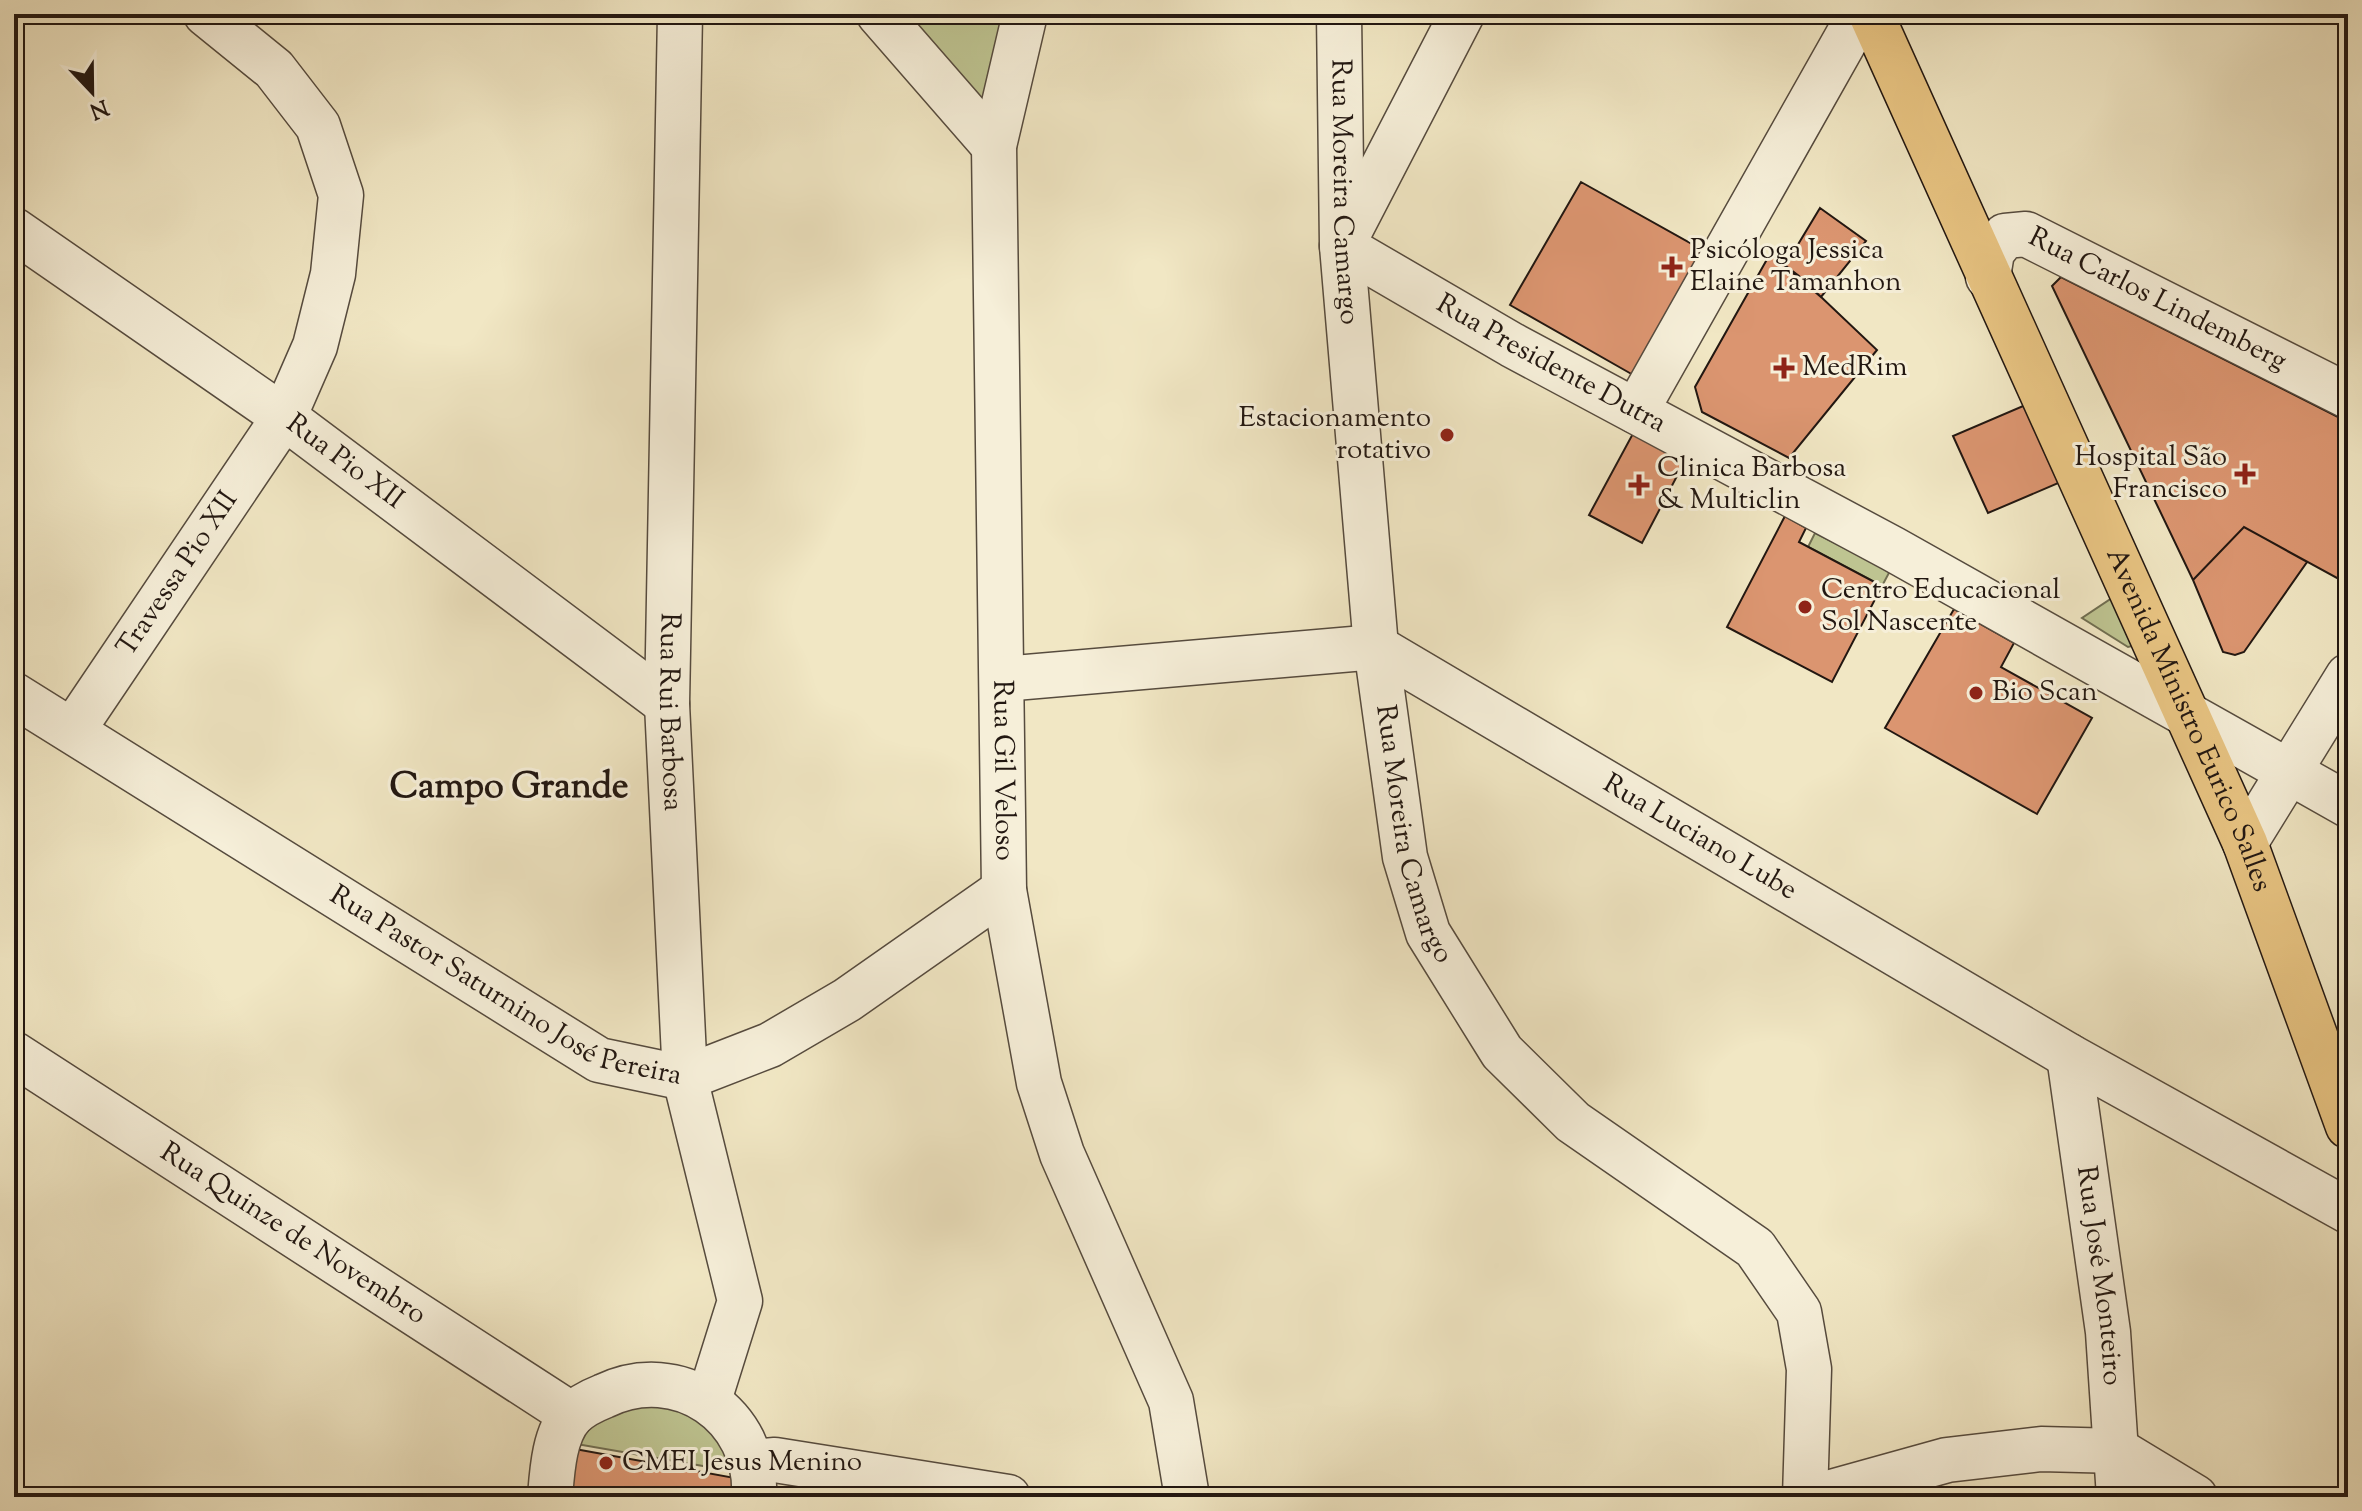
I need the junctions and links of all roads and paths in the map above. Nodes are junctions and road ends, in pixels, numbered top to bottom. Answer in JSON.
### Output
{"nodes":[{"id":1,"x":206,"y":14,"type":"edge"},
{"id":2,"x":680,"y":14,"type":"edge"},
{"id":3,"x":879,"y":14,"type":"edge"},
{"id":4,"x":1025,"y":14,"type":"edge"},
{"id":5,"x":1339,"y":14,"type":"edge"},
{"id":6,"x":1462,"y":14,"type":"edge"},
{"id":7,"x":1860,"y":14,"type":"edge"},
{"id":8,"x":1871,"y":14,"type":"edge"},
{"id":9,"x":994,"y":146,"type":"junction"},
{"id":10,"x":14,"y":230,"type":"edge"},
{"id":11,"x":1342,"y":246,"type":"junction"},
{"id":12,"x":1988,"y":277,"type":"junction"},
{"id":13,"x":2348,"y":396,"type":"edge"},
{"id":14,"x":1636,"y":411,"type":"junction"},
{"id":15,"x":284,"y":417,"type":"junction"},
{"id":16,"x":1376,"y":647,"type":"junction"},
{"id":17,"x":2348,"y":676,"type":"edge"},
{"id":18,"x":1003,"y":679,"type":"junction"},
{"id":19,"x":14,"y":695,"type":"edge"},
{"id":20,"x":667,"y":704,"type":"junction"},
{"id":21,"x":2189,"y":712,"type":"junction"},
{"id":22,"x":73,"y":730,"type":"junction"},
{"id":23,"x":2290,"y":773,"type":"junction"},
{"id":24,"x":2348,"y":805,"type":"edge"},
{"id":25,"x":2245,"y":843,"type":"junction"},
{"id":26,"x":1004,"y":890,"type":"junction"},
{"id":27,"x":14,"y":1054,"type":"edge"},
{"id":28,"x":2069,"y":1056,"type":"junction"},
{"id":29,"x":685,"y":1078,"type":"junction"},
{"id":30,"x":2348,"y":1126,"type":"edge"},
{"id":31,"x":2348,"y":1211,"type":"edge"},
{"id":32,"x":709,"y":1400,"type":"junction"},
{"id":33,"x":572,"y":1415,"type":"junction"},
{"id":34,"x":2119,"y":1451,"type":"junction"},
{"id":35,"x":753,"y":1480,"type":"edge"},
{"id":36,"x":550,"y":1497,"type":"edge"},
{"id":37,"x":1008,"y":1497,"type":"edge"},
{"id":38,"x":1187,"y":1497,"type":"edge"},
{"id":39,"x":1805,"y":1497,"type":"edge"},
{"id":40,"x":1814,"y":1497,"type":"edge"},
{"id":41,"x":2119,"y":1497,"type":"edge"},
{"id":42,"x":2195,"y":1497,"type":"edge"}],
"edges":[{"from":1,"to":15,"type":"street","name":"Travessa Pio XII"},
{"from":2,"to":20,"type":"street","name":"Rua Rui Barbosa"},
{"from":3,"to":9,"type":"street"},
{"from":4,"to":9,"type":"street","name":"Rua Gil Veloso"},
{"from":5,"to":11,"type":"street","name":"Rua Moreira Camargo"},
{"from":6,"to":11,"type":"street"},
{"from":7,"to":14,"type":"street"},
{"from":8,"to":12,"type":"main road","name":"Avenida Ministro Eurico Salles"},
{"from":9,"to":18,"type":"street","name":"Rua Gil Veloso"},
{"from":10,"to":15,"type":"street","name":"Rua Pio XII"},
{"from":11,"to":14,"type":"street","name":"Rua Presidente Dutra"},
{"from":11,"to":16,"type":"street","name":"Rua Moreira Camargo"},
{"from":12,"to":13,"type":"street","name":"Rua Carlos Lindemberg"},
{"from":12,"to":21,"type":"main road","name":"Avenida Ministro Eurico Salles"},
{"from":14,"to":21,"type":"street","name":"Rua Presidente Dutra"},
{"from":15,"to":20,"type":"street","name":"Rua Pio XII"},
{"from":15,"to":22,"type":"street","name":"Travessa Pio XII"},
{"from":16,"to":18,"type":"street"},
{"from":16,"to":28,"type":"street","name":"Rua Luciano Lube"},
{"from":16,"to":39,"type":"street","name":"Rua Moreira Camargo"},
{"from":17,"to":23,"type":"street"},
{"from":18,"to":26,"type":"street","name":"Rua Gil Veloso"},
{"from":19,"to":22,"type":"street","name":"Rua Pastor Saturnino José Pereira"},
{"from":20,"to":29,"type":"street","name":"Rua Rui Barbosa"},
{"from":21,"to":23,"type":"street","name":"Rua Presidente Dutra"},
{"from":21,"to":25,"type":"main road","name":"Avenida Ministro Eurico Salles"},
{"from":22,"to":29,"type":"street","name":"Rua Pastor Saturnino José Pereira"},
{"from":23,"to":24,"type":"street","name":"Rua Presidente Dutra"},
{"from":23,"to":25,"type":"street"},
{"from":25,"to":30,"type":"main road","name":"Avenida Ministro Eurico Salles"},
{"from":26,"to":29,"type":"street","name":"Rua Pastor Saturnino José Pereira"},
{"from":26,"to":38,"type":"street","name":"Rua Gil Veloso"},
{"from":27,"to":33,"type":"street","name":"Rua Quinze de Novembro"},
{"from":28,"to":31,"type":"street","name":"Rua Luciano Lube"},
{"from":28,"to":34,"type":"street","name":"Rua José Monteiro"},
{"from":29,"to":32,"type":"street","name":"Rua Rui Barbosa"},
{"from":32,"to":33,"type":"street"},
{"from":32,"to":35,"type":"street"},
{"from":33,"to":36,"type":"street"},
{"from":34,"to":40,"type":"street"},
{"from":34,"to":41,"type":"street","name":"Rua José Monteiro"},
{"from":34,"to":42,"type":"street"},
{"from":35,"to":37,"type":"street"}]}
